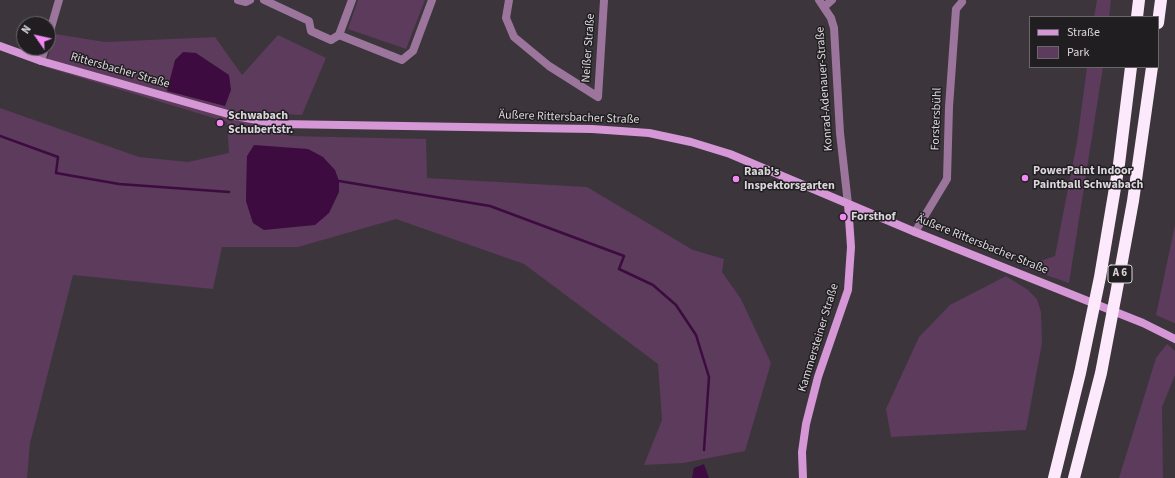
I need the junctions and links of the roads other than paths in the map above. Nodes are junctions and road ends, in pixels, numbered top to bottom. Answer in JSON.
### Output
{"nodes":[{"id":1,"x":59,"y":0,"type":"edge"},
{"id":2,"x":238,"y":0,"type":"edge"},
{"id":3,"x":250,"y":0,"type":"edge"},
{"id":4,"x":264,"y":0,"type":"edge"},
{"id":5,"x":352,"y":0,"type":"edge"},
{"id":6,"x":432,"y":0,"type":"edge"},
{"id":7,"x":509,"y":0,"type":"edge"},
{"id":8,"x":604,"y":0,"type":"edge"},
{"id":9,"x":819,"y":0,"type":"edge"},
{"id":10,"x":832,"y":0,"type":"edge"},
{"id":11,"x":1139,"y":0,"type":"edge"},
{"id":12,"x":1161,"y":0,"type":"edge"},
{"id":13,"x":962,"y":2,"type":"dead end"},
{"id":14,"x":824,"y":7,"type":"junction"},
{"id":15,"x":54,"y":16,"type":"edge"},
{"id":16,"x":1137,"y":16,"type":"edge"},
{"id":17,"x":1159,"y":16,"type":"edge"},
{"id":18,"x":339,"y":35,"type":"junction"},
{"id":19,"x":0,"y":46,"type":"edge"},
{"id":20,"x":43,"y":56,"type":"edge"},
{"id":21,"x":41,"y":61,"type":"junction"},
{"id":22,"x":1131,"y":68,"type":"edge"},
{"id":23,"x":1152,"y":68,"type":"edge"},
{"id":24,"x":235,"y":116,"type":"joint"},
{"id":25,"x":848,"y":204,"type":"junction"},
{"id":26,"x":915,"y":232,"type":"junction"},
{"id":27,"x":1174,"y":337,"type":"edge"},
{"id":28,"x":803,"y":478,"type":"edge"},
{"id":29,"x":1054,"y":478,"type":"edge"},
{"id":30,"x":1074,"y":478,"type":"edge"}],
"edges":[{"from":1,"to":15,"type":"street"},
{"from":2,"to":3,"type":"street"},
{"from":4,"to":18,"type":"street"},
{"from":5,"to":18,"type":"street"},
{"from":6,"to":18,"type":"street"},
{"from":7,"to":8,"type":"street","name":"Neißer Straße"},
{"from":9,"to":14,"type":"street","name":"Konrad-Adenauer-Straße"},
{"from":10,"to":14,"type":"street"},
{"from":11,"to":16,"type":"highway"},
{"from":12,"to":17,"type":"highway"},
{"from":13,"to":26,"type":"street","name":"Forstersbühl"},
{"from":14,"to":25,"type":"street","name":"Konrad-Adenauer-Straße"},
{"from":19,"to":21,"type":"main road","name":"Rittersbacher Straße"},
{"from":20,"to":21,"type":"street"},
{"from":21,"to":24,"type":"main road","name":"Rittersbacher Straße"},
{"from":22,"to":29,"type":"highway","number":"A 6"},
{"from":23,"to":30,"type":"highway","number":"A 6"},
{"from":24,"to":25,"type":"main road","name":"Äußere Rittersbacher Straße"},
{"from":25,"to":26,"type":"main road","name":"Äußere Rittersbacher Straße"},
{"from":25,"to":28,"type":"main road","name":"Kammersteiner Straße"},
{"from":26,"to":27,"type":"main road","name":"Äußere Rittersbacher Straße"}]}
